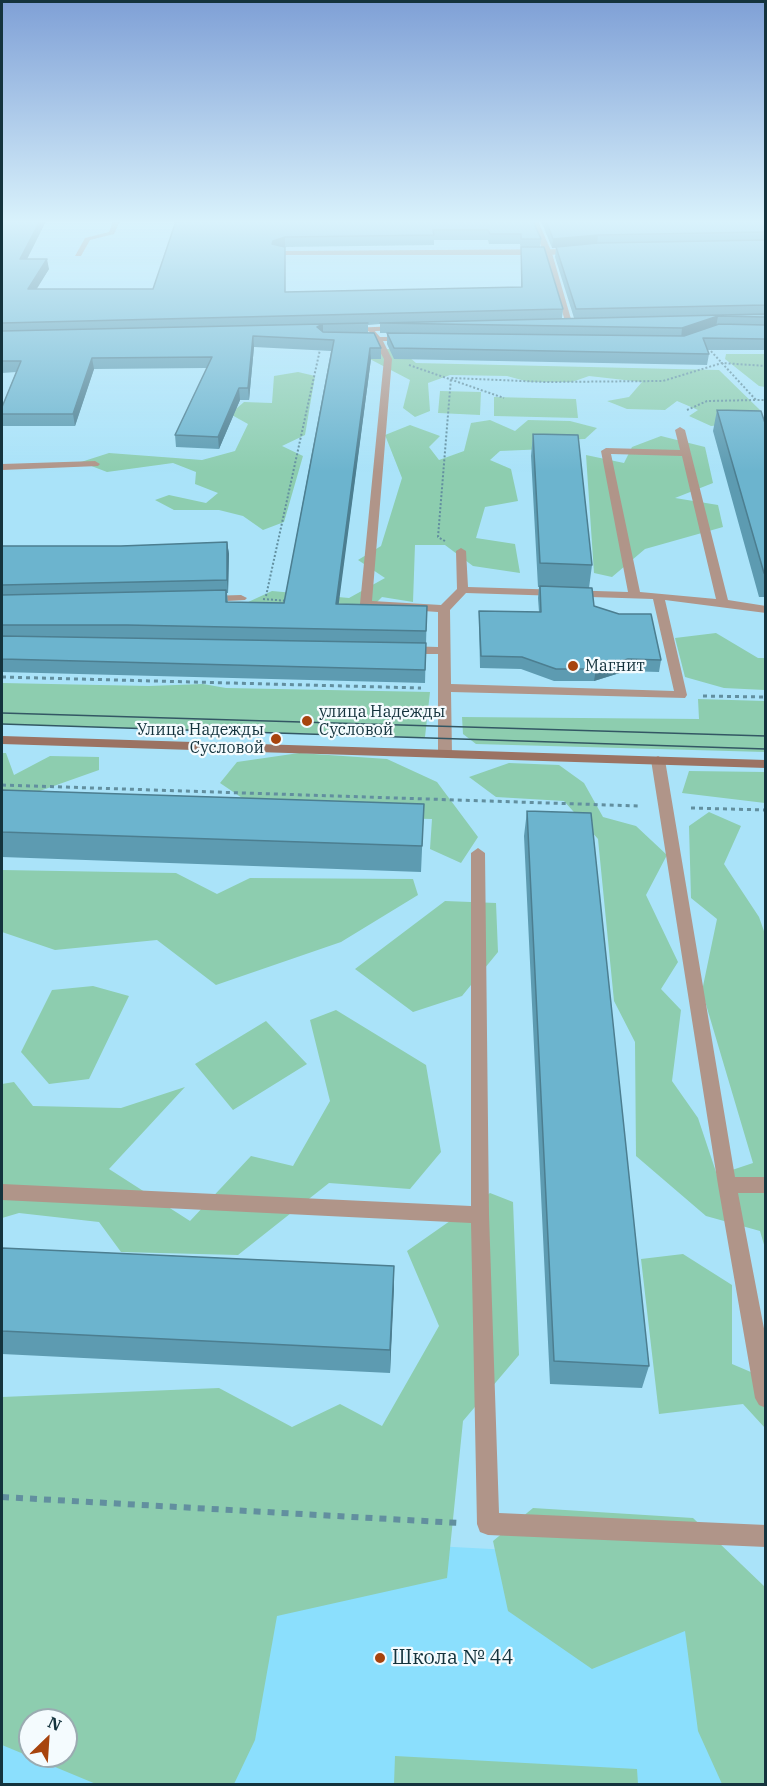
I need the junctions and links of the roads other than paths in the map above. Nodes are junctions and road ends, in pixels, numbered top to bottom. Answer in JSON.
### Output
{"nodes":[{"id":1,"x":564,"y":304,"type":"edge"},
{"id":2,"x":558,"y":324,"type":"edge"},
{"id":3,"x":570,"y":324,"type":"junction"},
{"id":4,"x":580,"y":324,"type":"edge"},
{"id":5,"x":407,"y":328,"type":"edge"},
{"id":6,"x":339,"y":330,"type":"edge"},
{"id":7,"x":375,"y":334,"type":"junction"},
{"id":8,"x":322,"y":339,"type":"edge"},
{"id":9,"x":412,"y":339,"type":"edge"},
{"id":10,"x":680,"y":430,"type":"road end"},
{"id":11,"x":686,"y":453,"type":"junction"},
{"id":12,"x":95,"y":464,"type":"dead end"},
{"id":13,"x":2,"y":467,"type":"edge"},
{"id":14,"x":461,"y":551,"type":"road end"},
{"id":15,"x":463,"y":590,"type":"junction"},
{"id":16,"x":635,"y":596,"type":"junction"},
{"id":17,"x":658,"y":596,"type":"junction"},
{"id":18,"x":241,"y":598,"type":"road end"},
{"id":19,"x":193,"y":599,"type":"edge"},
{"id":20,"x":723,"y":603,"type":"junction"},
{"id":21,"x":444,"y":609,"type":"junction"},
{"id":22,"x":765,"y":610,"type":"edge"},
{"id":23,"x":397,"y":650,"type":"edge"},
{"id":24,"x":444,"y":651,"type":"junction"},
{"id":25,"x":444,"y":688,"type":"junction"},
{"id":26,"x":2,"y":740,"type":"edge"},
{"id":27,"x":445,"y":754,"type":"junction"},
{"id":28,"x":658,"y":760,"type":"junction"},
{"id":29,"x":765,"y":764,"type":"edge"},
{"id":30,"x":478,"y":853,"type":"dead end"},
{"id":31,"x":727,"y":1185,"type":"junction"},
{"id":32,"x":765,"y":1185,"type":"edge"},
{"id":33,"x":2,"y":1192,"type":"edge"},
{"id":34,"x":480,"y":1215,"type":"junction"},
{"id":35,"x":761,"y":1345,"type":"edge"},
{"id":36,"x":765,"y":1398,"type":"edge"},
{"id":37,"x":765,"y":1536,"type":"edge"}],
"edges":[{"from":1,"to":3,"type":"street"},
{"from":2,"to":3,"type":"street"},
{"from":3,"to":4,"type":"street"},
{"from":5,"to":7,"type":"street"},
{"from":6,"to":7,"type":"street"},
{"from":7,"to":8,"type":"street"},
{"from":7,"to":9,"type":"street"},
{"from":7,"to":21,"type":"street"},
{"from":10,"to":11,"type":"street"},
{"from":11,"to":16,"type":"street"},
{"from":11,"to":20,"type":"street"},
{"from":12,"to":13,"type":"street"},
{"from":14,"to":15,"type":"street"},
{"from":15,"to":16,"type":"street"},
{"from":15,"to":21,"type":"street"},
{"from":16,"to":17,"type":"street"},
{"from":17,"to":20,"type":"street"},
{"from":17,"to":25,"type":"street"},
{"from":18,"to":19,"type":"street"},
{"from":20,"to":22,"type":"street"},
{"from":21,"to":24,"type":"street"},
{"from":23,"to":24,"type":"street"},
{"from":24,"to":25,"type":"street"},
{"from":25,"to":27,"type":"street"},
{"from":26,"to":27,"type":"main road"},
{"from":27,"to":28,"type":"main road"},
{"from":28,"to":29,"type":"main road"},
{"from":28,"to":31,"type":"street"},
{"from":30,"to":34,"type":"street"},
{"from":31,"to":32,"type":"street"},
{"from":31,"to":35,"type":"street"},
{"from":33,"to":34,"type":"street"},
{"from":34,"to":37,"type":"street"},
{"from":35,"to":36,"type":"street"}]}
